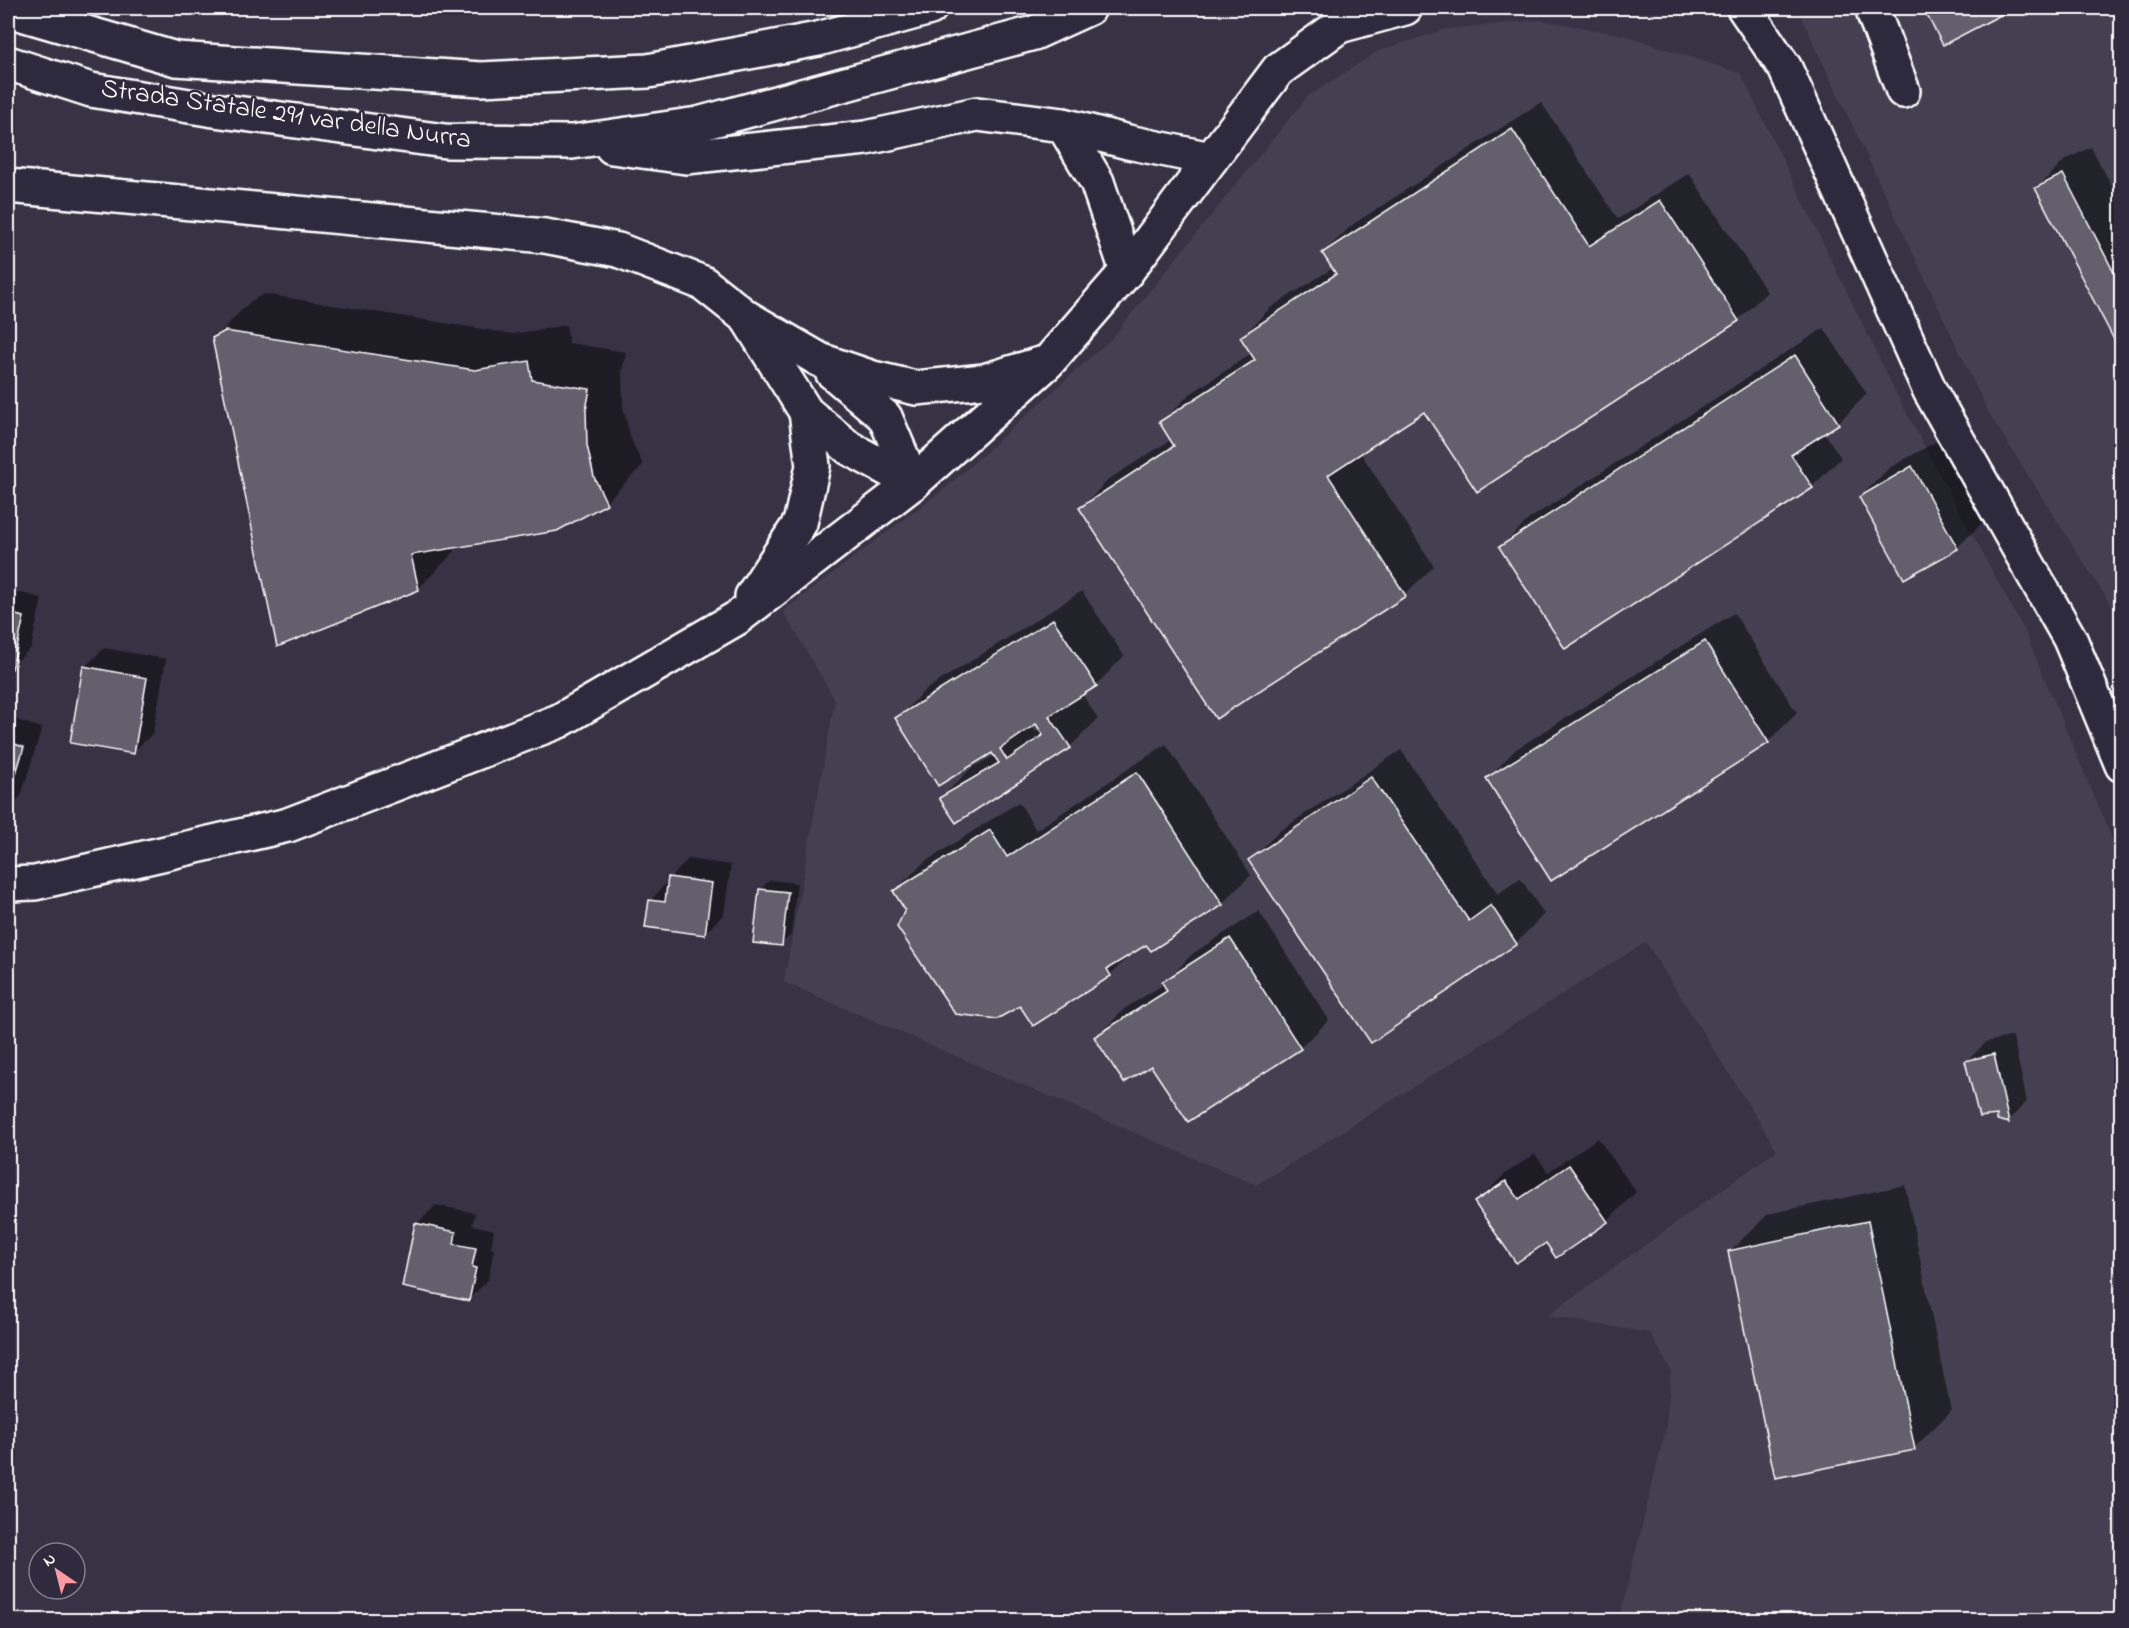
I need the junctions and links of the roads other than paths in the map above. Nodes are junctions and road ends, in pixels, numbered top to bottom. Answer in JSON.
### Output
{"nodes":[{"id":1,"x":853,"y":8,"type":"edge"},
{"id":2,"x":930,"y":8,"type":"edge"},
{"id":3,"x":1089,"y":8,"type":"edge"},
{"id":4,"x":1405,"y":8,"type":"edge"},
{"id":5,"x":1744,"y":8,"type":"edge"},
{"id":6,"x":1875,"y":8,"type":"edge"},
{"id":7,"x":8,"y":10,"type":"edge"},
{"id":8,"x":1347,"y":17,"type":"edge"},
{"id":9,"x":818,"y":39,"type":"junction"},
{"id":10,"x":8,"y":63,"type":"edge"},
{"id":11,"x":1904,"y":91,"type":"dead end"},
{"id":12,"x":1063,"y":125,"type":"junction"},
{"id":13,"x":572,"y":142,"type":"junction"},
{"id":14,"x":1211,"y":159,"type":"junction"},
{"id":15,"x":8,"y":186,"type":"edge"},
{"id":16,"x":1127,"y":271,"type":"junction"},
{"id":17,"x":746,"y":317,"type":"junction"},
{"id":18,"x":820,"y":360,"type":"junction"},
{"id":19,"x":1048,"y":362,"type":"junction"},
{"id":20,"x":806,"y":412,"type":"junction"},
{"id":21,"x":913,"y":483,"type":"junction"},
{"id":22,"x":738,"y":618,"type":"junction"},
{"id":23,"x":2121,"y":765,"type":"edge"},
{"id":24,"x":8,"y":884,"type":"edge"}],
"edges":[{"from":1,"to":9,"type":"main road"},
{"from":2,"to":9,"type":"main road","name":"Strada Statale 291 var della Nurra"},
{"from":3,"to":13,"type":"main road","name":"Strada Statale 291 var della Nurra"},
{"from":4,"to":8,"type":"main road"},
{"from":5,"to":23,"type":"main road"},
{"from":6,"to":11,"type":"main road"},
{"from":7,"to":9,"type":"main road","name":"Strada Statale 291 var della Nurra"},
{"from":8,"to":14,"type":"main road"},
{"from":10,"to":13,"type":"main road","name":"Strada Statale 291 var della Nurra"},
{"from":12,"to":13,"type":"main road"},
{"from":12,"to":14,"type":"main road"},
{"from":12,"to":16,"type":"main road"},
{"from":14,"to":16,"type":"main road"},
{"from":15,"to":17,"type":"main road"},
{"from":16,"to":19,"type":"main road"},
{"from":17,"to":18,"type":"main road"},
{"from":17,"to":20,"type":"main road"},
{"from":18,"to":19,"type":"main road"},
{"from":18,"to":21,"type":"main road"},
{"from":19,"to":21,"type":"main road"},
{"from":20,"to":21,"type":"main road"},
{"from":20,"to":22,"type":"main road"},
{"from":21,"to":22,"type":"main road"},
{"from":22,"to":24,"type":"main road"}]}
